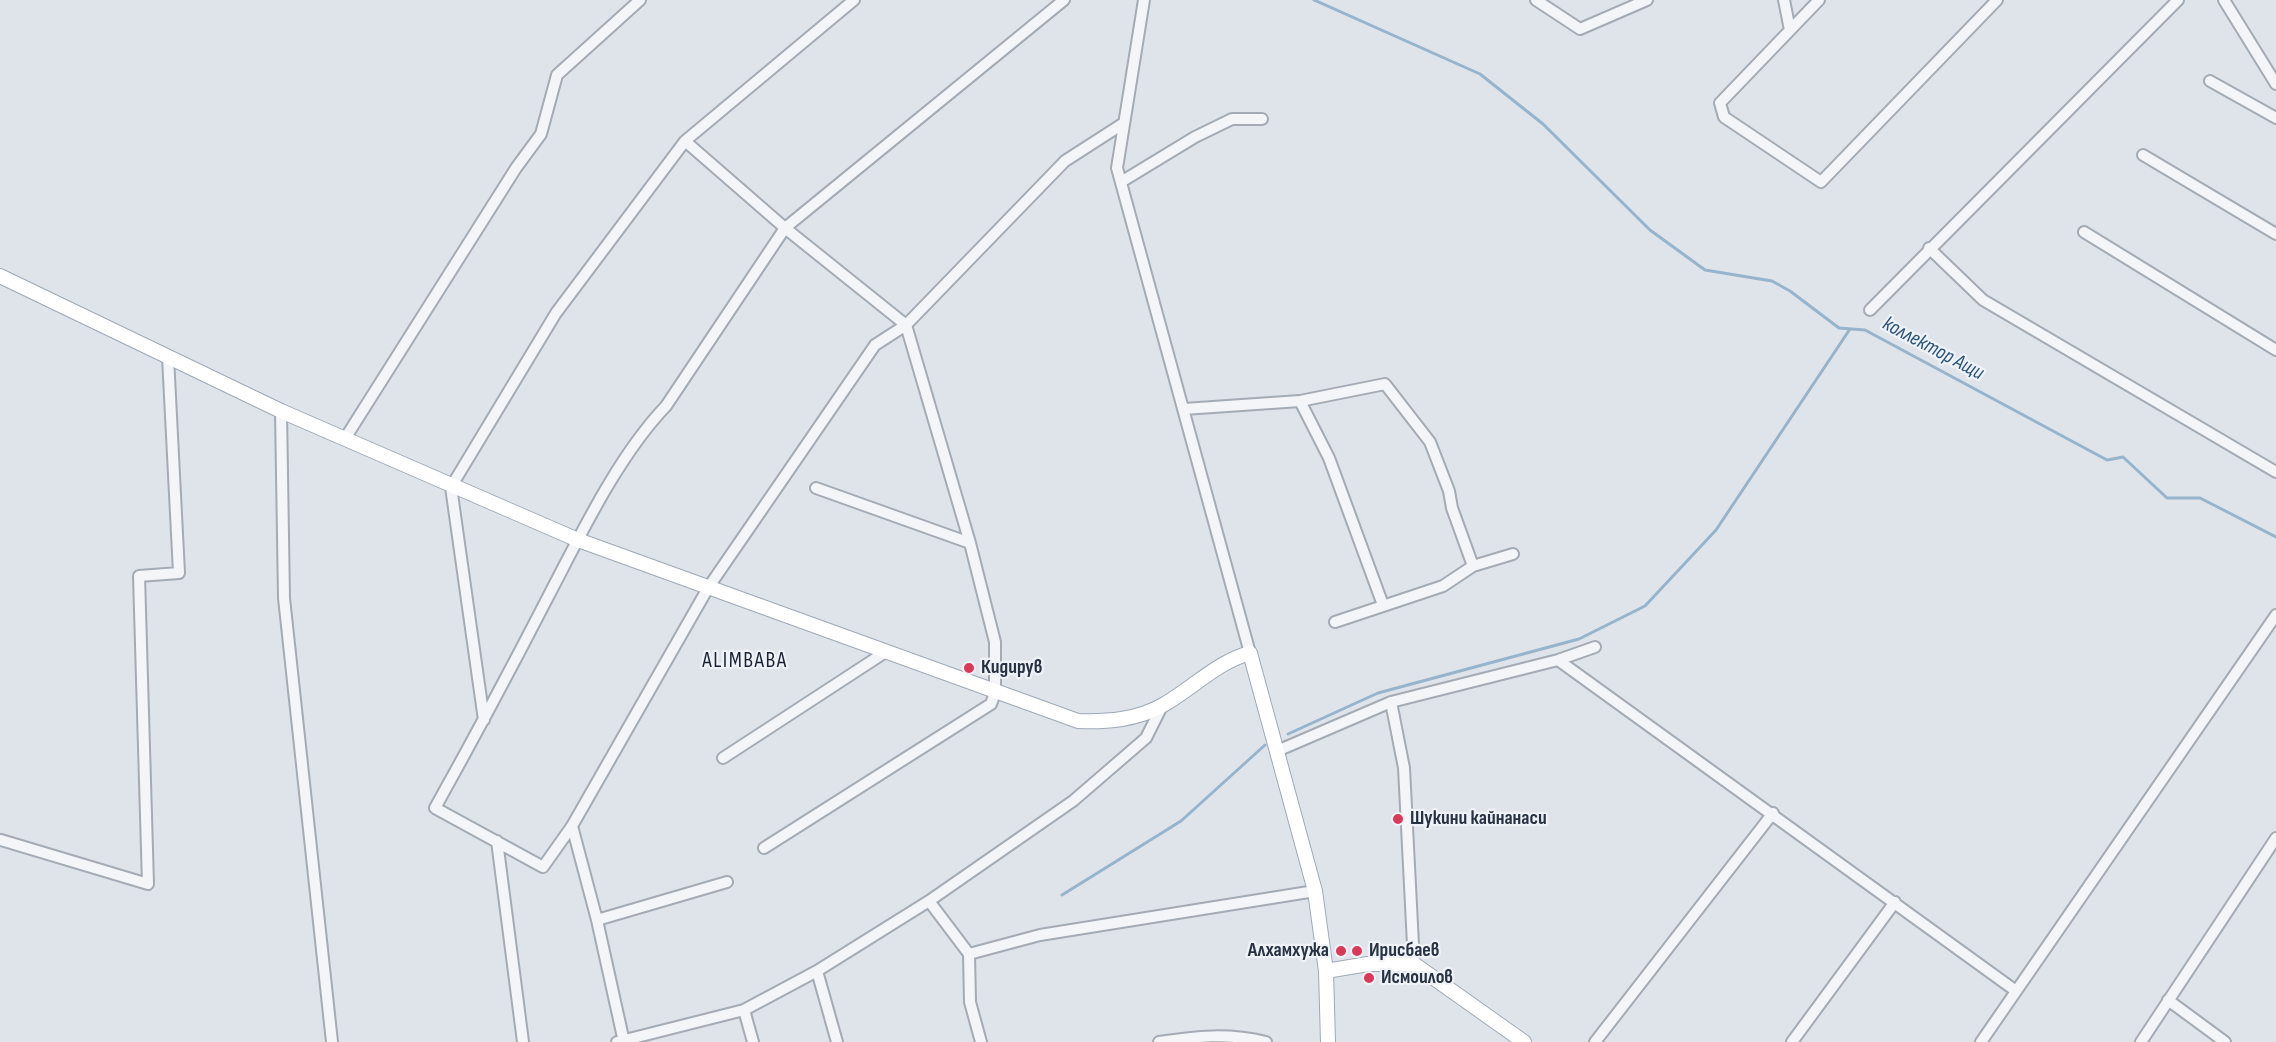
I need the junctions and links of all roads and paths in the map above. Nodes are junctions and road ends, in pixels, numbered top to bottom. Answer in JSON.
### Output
{"nodes":[{"id":1,"x":640,"y":0,"type":"edge"},
{"id":2,"x":854,"y":0,"type":"edge"},
{"id":3,"x":1064,"y":0,"type":"edge"},
{"id":4,"x":1144,"y":0,"type":"edge"},
{"id":5,"x":1536,"y":0,"type":"edge"},
{"id":6,"x":1647,"y":0,"type":"edge"},
{"id":7,"x":1784,"y":0,"type":"edge"},
{"id":8,"x":1819,"y":0,"type":"edge"},
{"id":9,"x":1996,"y":0,"type":"edge"},
{"id":10,"x":2178,"y":0,"type":"edge"},
{"id":11,"x":2224,"y":0,"type":"edge"},
{"id":12,"x":1790,"y":30,"type":"junction"},
{"id":13,"x":2210,"y":81,"type":"dead end"},
{"id":14,"x":2276,"y":84,"type":"edge"},
{"id":15,"x":2276,"y":118,"type":"edge"},
{"id":16,"x":1262,"y":119,"type":"dead end"},
{"id":17,"x":1124,"y":123,"type":"junction"},
{"id":18,"x":685,"y":141,"type":"junction"},
{"id":19,"x":2143,"y":155,"type":"dead end"},
{"id":20,"x":1121,"y":182,"type":"junction"},
{"id":21,"x":785,"y":228,"type":"junction"},
{"id":22,"x":2084,"y":232,"type":"dead end"},
{"id":23,"x":2276,"y":234,"type":"edge"},
{"id":24,"x":1929,"y":248,"type":"junction"},
{"id":25,"x":0,"y":276,"type":"edge"},
{"id":26,"x":1870,"y":310,"type":"dead end"},
{"id":27,"x":906,"y":325,"type":"junction"},
{"id":28,"x":2276,"y":350,"type":"edge"},
{"id":29,"x":168,"y":357,"type":"junction"},
{"id":30,"x":1300,"y":401,"type":"junction"},
{"id":31,"x":1184,"y":409,"type":"junction"},
{"id":32,"x":281,"y":411,"type":"junction"},
{"id":33,"x":346,"y":437,"type":"junction"},
{"id":34,"x":2276,"y":472,"type":"edge"},
{"id":35,"x":451,"y":487,"type":"junction"},
{"id":36,"x":816,"y":488,"type":"dead end"},
{"id":37,"x":578,"y":540,"type":"junction"},
{"id":38,"x":970,"y":543,"type":"junction"},
{"id":39,"x":1513,"y":554,"type":"dead end"},
{"id":40,"x":1473,"y":566,"type":"junction"},
{"id":41,"x":708,"y":588,"type":"junction"},
{"id":42,"x":1383,"y":605,"type":"junction"},
{"id":43,"x":2276,"y":615,"type":"edge"},
{"id":44,"x":1335,"y":622,"type":"dead end"},
{"id":45,"x":1595,"y":647,"type":"dead end"},
{"id":46,"x":884,"y":653,"type":"junction"},
{"id":47,"x":1250,"y":653,"type":"junction"},
{"id":48,"x":1558,"y":660,"type":"junction"},
{"id":49,"x":995,"y":693,"type":"junction"},
{"id":50,"x":1391,"y":702,"type":"junction"},
{"id":51,"x":1162,"y":706,"type":"junction"},
{"id":52,"x":484,"y":720,"type":"junction"},
{"id":53,"x":1277,"y":751,"type":"junction"},
{"id":54,"x":723,"y":758,"type":"dead end"},
{"id":55,"x":1773,"y":813,"type":"junction"},
{"id":56,"x":572,"y":826,"type":"junction"},
{"id":57,"x":2276,"y":838,"type":"edge"},
{"id":58,"x":1,"y":840,"type":"edge"},
{"id":59,"x":497,"y":841,"type":"junction"},
{"id":60,"x":764,"y":848,"type":"dead end"},
{"id":61,"x":727,"y":882,"type":"dead end"},
{"id":62,"x":1315,"y":891,"type":"junction"},
{"id":63,"x":929,"y":901,"type":"junction"},
{"id":64,"x":1895,"y":902,"type":"junction"},
{"id":65,"x":597,"y":920,"type":"junction"},
{"id":66,"x":969,"y":954,"type":"junction"},
{"id":67,"x":1414,"y":964,"type":"junction"},
{"id":68,"x":816,"y":971,"type":"junction"},
{"id":69,"x":1326,"y":971,"type":"junction"},
{"id":70,"x":2016,"y":991,"type":"junction"},
{"id":71,"x":2168,"y":1000,"type":"junction"},
{"id":72,"x":744,"y":1010,"type":"junction"},
{"id":73,"x":332,"y":1042,"type":"edge"},
{"id":74,"x":523,"y":1042,"type":"edge"},
{"id":75,"x":621,"y":1042,"type":"edge"},
{"id":76,"x":753,"y":1042,"type":"edge"},
{"id":77,"x":837,"y":1042,"type":"edge"},
{"id":78,"x":981,"y":1042,"type":"edge"},
{"id":79,"x":1159,"y":1042,"type":"edge"},
{"id":80,"x":1266,"y":1042,"type":"edge"},
{"id":81,"x":1328,"y":1042,"type":"edge"},
{"id":82,"x":1524,"y":1042,"type":"edge"},
{"id":83,"x":1595,"y":1042,"type":"edge"},
{"id":84,"x":1792,"y":1042,"type":"edge"},
{"id":85,"x":1981,"y":1042,"type":"edge"},
{"id":86,"x":2141,"y":1042,"type":"edge"},
{"id":87,"x":2224,"y":1042,"type":"edge"}],
"edges":[{"from":1,"to":33,"type":"street"},
{"from":2,"to":18,"type":"street"},
{"from":3,"to":21,"type":"street"},
{"from":4,"to":17,"type":"street"},
{"from":5,"to":6,"type":"street"},
{"from":7,"to":12,"type":"street"},
{"from":8,"to":12,"type":"street"},
{"from":9,"to":12,"type":"street"},
{"from":10,"to":24,"type":"street"},
{"from":11,"to":14,"type":"street"},
{"from":13,"to":15,"type":"street"},
{"from":16,"to":20,"type":"street"},
{"from":17,"to":20,"type":"street"},
{"from":17,"to":27,"type":"street"},
{"from":18,"to":21,"type":"street"},
{"from":18,"to":35,"type":"street"},
{"from":19,"to":23,"type":"street"},
{"from":20,"to":31,"type":"street"},
{"from":21,"to":27,"type":"street"},
{"from":21,"to":37,"type":"street"},
{"from":22,"to":28,"type":"street"},
{"from":24,"to":26,"type":"street"},
{"from":24,"to":34,"type":"street"},
{"from":25,"to":29,"type":"main road"},
{"from":27,"to":38,"type":"street"},
{"from":27,"to":41,"type":"street"},
{"from":29,"to":32,"type":"main road"},
{"from":29,"to":58,"type":"street"},
{"from":30,"to":31,"type":"street"},
{"from":30,"to":40,"type":"street"},
{"from":30,"to":42,"type":"street"},
{"from":31,"to":47,"type":"street"},
{"from":32,"to":33,"type":"main road"},
{"from":32,"to":73,"type":"street"},
{"from":33,"to":35,"type":"main road"},
{"from":35,"to":37,"type":"main road"},
{"from":35,"to":52,"type":"street"},
{"from":36,"to":38,"type":"street"},
{"from":37,"to":41,"type":"main road"},
{"from":37,"to":52,"type":"street"},
{"from":38,"to":49,"type":"street"},
{"from":39,"to":40,"type":"street"},
{"from":40,"to":42,"type":"street"},
{"from":41,"to":46,"type":"main road"},
{"from":41,"to":56,"type":"street"},
{"from":42,"to":44,"type":"street"},
{"from":43,"to":70,"type":"street"},
{"from":45,"to":48,"type":"street"},
{"from":46,"to":49,"type":"main road"},
{"from":46,"to":54,"type":"street"},
{"from":47,"to":51,"type":"main road"},
{"from":47,"to":53,"type":"main road"},
{"from":48,"to":50,"type":"street"},
{"from":48,"to":55,"type":"street"},
{"from":49,"to":51,"type":"main road"},
{"from":49,"to":60,"type":"street"},
{"from":50,"to":53,"type":"street"},
{"from":50,"to":67,"type":"street"},
{"from":51,"to":63,"type":"street"},
{"from":52,"to":59,"type":"street"},
{"from":53,"to":62,"type":"main road"},
{"from":55,"to":64,"type":"street"},
{"from":55,"to":83,"type":"street"},
{"from":56,"to":59,"type":"street"},
{"from":56,"to":65,"type":"street"},
{"from":57,"to":71,"type":"street"},
{"from":59,"to":74,"type":"street"},
{"from":61,"to":65,"type":"street"},
{"from":62,"to":66,"type":"street"},
{"from":62,"to":69,"type":"main road"},
{"from":63,"to":66,"type":"street"},
{"from":63,"to":68,"type":"street"},
{"from":64,"to":70,"type":"street"},
{"from":64,"to":84,"type":"street"},
{"from":65,"to":75,"type":"street"},
{"from":66,"to":78,"type":"street"},
{"from":67,"to":69,"type":"main road"},
{"from":67,"to":82,"type":"main road"},
{"from":68,"to":72,"type":"street"},
{"from":68,"to":77,"type":"street"},
{"from":69,"to":81,"type":"main road"},
{"from":70,"to":85,"type":"street"},
{"from":71,"to":86,"type":"street"},
{"from":71,"to":87,"type":"street"},
{"from":72,"to":75,"type":"street"},
{"from":72,"to":76,"type":"street"},
{"from":79,"to":80,"type":"street"}]}
